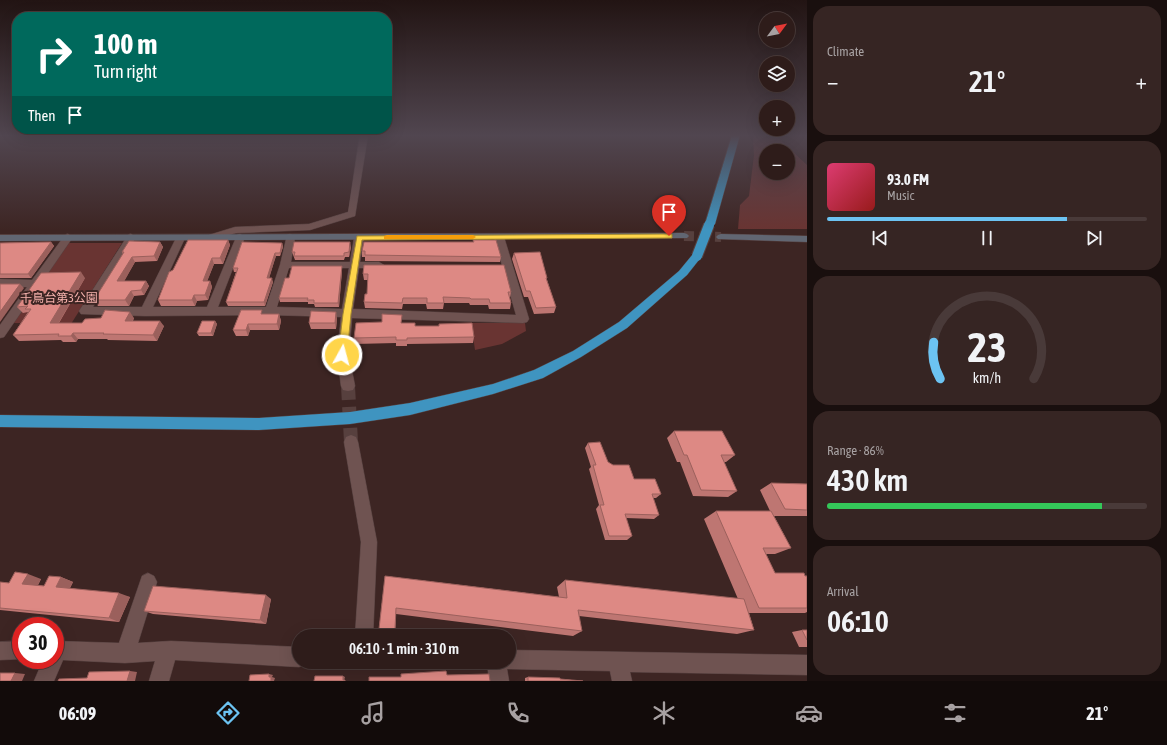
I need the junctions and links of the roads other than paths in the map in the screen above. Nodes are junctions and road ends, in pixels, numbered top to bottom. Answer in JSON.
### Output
{"nodes":[{"id":1,"x":359,"y":167,"type":"edge"},
{"id":2,"x":727,"y":167,"type":"edge"},
{"id":3,"x":684,"y":236,"type":"tunnel mouth"},
{"id":4,"x":131,"y":237,"type":"junction"},
{"id":5,"x":212,"y":237,"type":"junction"},
{"id":6,"x":240,"y":237,"type":"junction"},
{"id":7,"x":290,"y":237,"type":"junction"},
{"id":8,"x":499,"y":237,"type":"junction"},
{"id":9,"x":721,"y":237,"type":"tunnel mouth"},
{"id":10,"x":68,"y":238,"type":"junction"},
{"id":11,"x":180,"y":238,"type":"junction"},
{"id":12,"x":359,"y":238,"type":"junction"},
{"id":13,"x":807,"y":239,"type":"edge"},
{"id":14,"x":1,"y":240,"type":"edge"},
{"id":15,"x":354,"y":264,"type":"junction"},
{"id":16,"x":285,"y":265,"type":"junction"},
{"id":17,"x":393,"y":265,"type":"edge"},
{"id":18,"x":0,"y":283,"type":"edge"},
{"id":19,"x":36,"y":284,"type":"junction"},
{"id":20,"x":211,"y":311,"type":"junction"},
{"id":21,"x":270,"y":311,"type":"junction"},
{"id":22,"x":146,"y":312,"type":"junction"},
{"id":23,"x":347,"y":314,"type":"junction"},
{"id":24,"x":0,"y":334,"type":"edge"},
{"id":25,"x":348,"y":386,"type":"tunnel mouth"},
{"id":26,"x":0,"y":422,"type":"edge"},
{"id":27,"x":351,"y":442,"type":"tunnel mouth"},
{"id":28,"x":148,"y":582,"type":"dead end"},
{"id":29,"x":364,"y":629,"type":"edge"},
{"id":30,"x":0,"y":650,"type":"edge"},
{"id":31,"x":12,"y":650,"type":"edge"},
{"id":32,"x":168,"y":650,"type":"junction"},
{"id":33,"x":125,"y":653,"type":"junction"},
{"id":34,"x":64,"y":654,"type":"edge"},
{"id":35,"x":292,"y":657,"type":"edge"},
{"id":36,"x":516,"y":661,"type":"edge"},
{"id":37,"x":807,"y":664,"type":"edge"},
{"id":38,"x":49,"y":669,"type":"edge"},
{"id":39,"x":497,"y":669,"type":"edge"},
{"id":40,"x":620,"y":672,"type":"edge"},
{"id":41,"x":44,"y":681,"type":"edge"},
{"id":42,"x":159,"y":681,"type":"edge"},
{"id":43,"x":499,"y":681,"type":"edge"}],
"edges":[{"from":1,"to":5,"type":"street"},
{"from":2,"to":26,"type":"highway","bridge":true},
{"from":3,"to":8,"type":"street"},
{"from":4,"to":10,"type":"street"},
{"from":4,"to":11,"type":"street"},
{"from":4,"to":22,"type":"street"},
{"from":5,"to":6,"type":"street"},
{"from":5,"to":11,"type":"street"},
{"from":6,"to":7,"type":"street"},
{"from":6,"to":20,"type":"street"},
{"from":7,"to":12,"type":"street"},
{"from":7,"to":16,"type":"street"},
{"from":8,"to":12,"type":"street"},
{"from":8,"to":23,"type":"street"},
{"from":9,"to":13,"type":"street"},
{"from":10,"to":14,"type":"street"},
{"from":10,"to":19,"type":"street"},
{"from":11,"to":22,"type":"street"},
{"from":12,"to":15,"type":"street"},
{"from":15,"to":16,"type":"street"},
{"from":15,"to":17,"type":"street"},
{"from":15,"to":23,"type":"street"},
{"from":16,"to":21,"type":"street"},
{"from":18,"to":19,"type":"street"},
{"from":19,"to":24,"type":"street"},
{"from":20,"to":21,"type":"street"},
{"from":20,"to":22,"type":"street"},
{"from":21,"to":23,"type":"street"},
{"from":23,"to":25,"type":"street"},
{"from":27,"to":29,"type":"street"},
{"from":28,"to":33,"type":"street"},
{"from":30,"to":31,"type":"street"},
{"from":32,"to":33,"type":"street"},
{"from":32,"to":35,"type":"street"},
{"from":32,"to":42,"type":"street"},
{"from":33,"to":34,"type":"street"},
{"from":36,"to":40,"type":"street"},
{"from":37,"to":40,"type":"street"},
{"from":38,"to":41,"type":"street"},
{"from":39,"to":43,"type":"street"}]}
